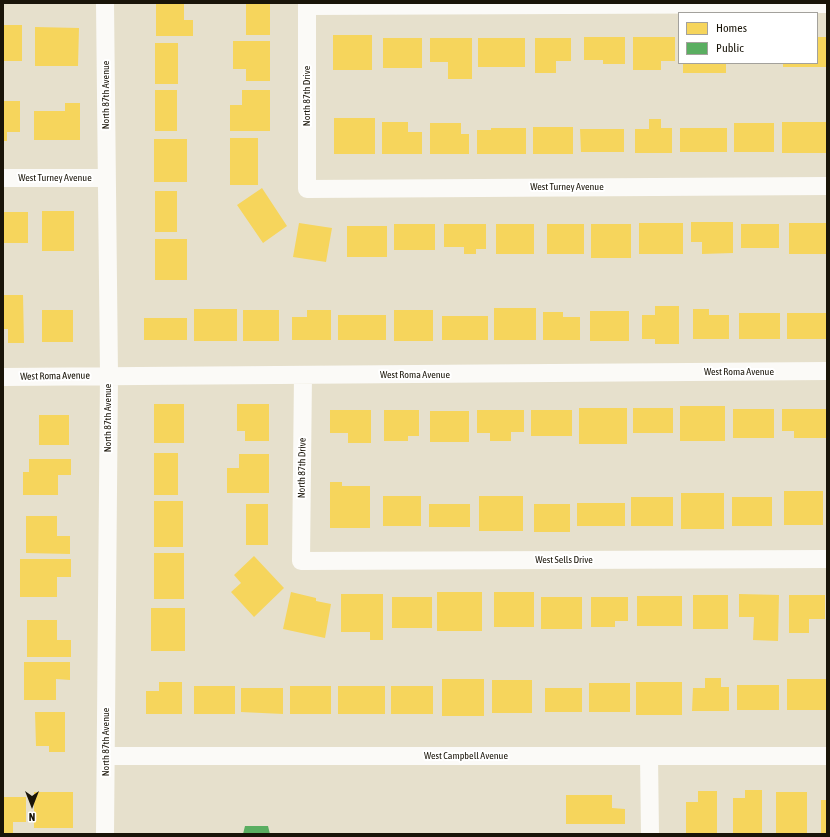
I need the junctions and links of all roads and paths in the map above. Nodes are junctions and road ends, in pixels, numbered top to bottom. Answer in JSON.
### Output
{"nodes":[{"id":1,"x":105,"y":3,"type":"edge"},
{"id":2,"x":307,"y":4,"type":"edge"},
{"id":3,"x":827,"y":4,"type":"edge"},
{"id":4,"x":3,"y":178,"type":"edge"},
{"id":5,"x":106,"y":178,"type":"junction"},
{"id":6,"x":827,"y":186,"type":"edge"},
{"id":7,"x":307,"y":189,"type":"joint"},
{"id":8,"x":827,"y":372,"type":"edge"},
{"id":9,"x":108,"y":375,"type":"junction"},
{"id":10,"x":303,"y":375,"type":"junction"},
{"id":11,"x":3,"y":377,"type":"edge"},
{"id":12,"x":827,"y":559,"type":"edge"},
{"id":13,"x":301,"y":561,"type":"joint"},
{"id":14,"x":106,"y":756,"type":"junction"},
{"id":15,"x":649,"y":756,"type":"junction"},
{"id":16,"x":827,"y":756,"type":"edge"},
{"id":17,"x":105,"y":834,"type":"edge"},
{"id":18,"x":650,"y":834,"type":"edge"}],
"edges":[{"from":1,"to":5,"type":"street","name":"North 87th Avenue"},
{"from":2,"to":3,"type":"street"},
{"from":2,"to":7,"type":"street","name":"North 87th Drive"},
{"from":4,"to":5,"type":"street","name":"West Turney Avenue"},
{"from":5,"to":9,"type":"street","name":"North 87th Avenue"},
{"from":6,"to":7,"type":"street","name":"West Turney Avenue"},
{"from":8,"to":10,"type":"street","name":"West Roma Avenue"},
{"from":9,"to":10,"type":"street","name":"West Roma Avenue"},
{"from":9,"to":11,"type":"street","name":"West Roma Avenue"},
{"from":9,"to":14,"type":"street","name":"North 87th Avenue"},
{"from":10,"to":13,"type":"street","name":"North 87th Drive"},
{"from":12,"to":13,"type":"street","name":"West Sells Drive"},
{"from":14,"to":15,"type":"street","name":"West Campbell Avenue"},
{"from":14,"to":17,"type":"street","name":"North 87th Avenue"},
{"from":15,"to":16,"type":"street","name":"West Campbell Avenue"},
{"from":15,"to":18,"type":"street"}]}
